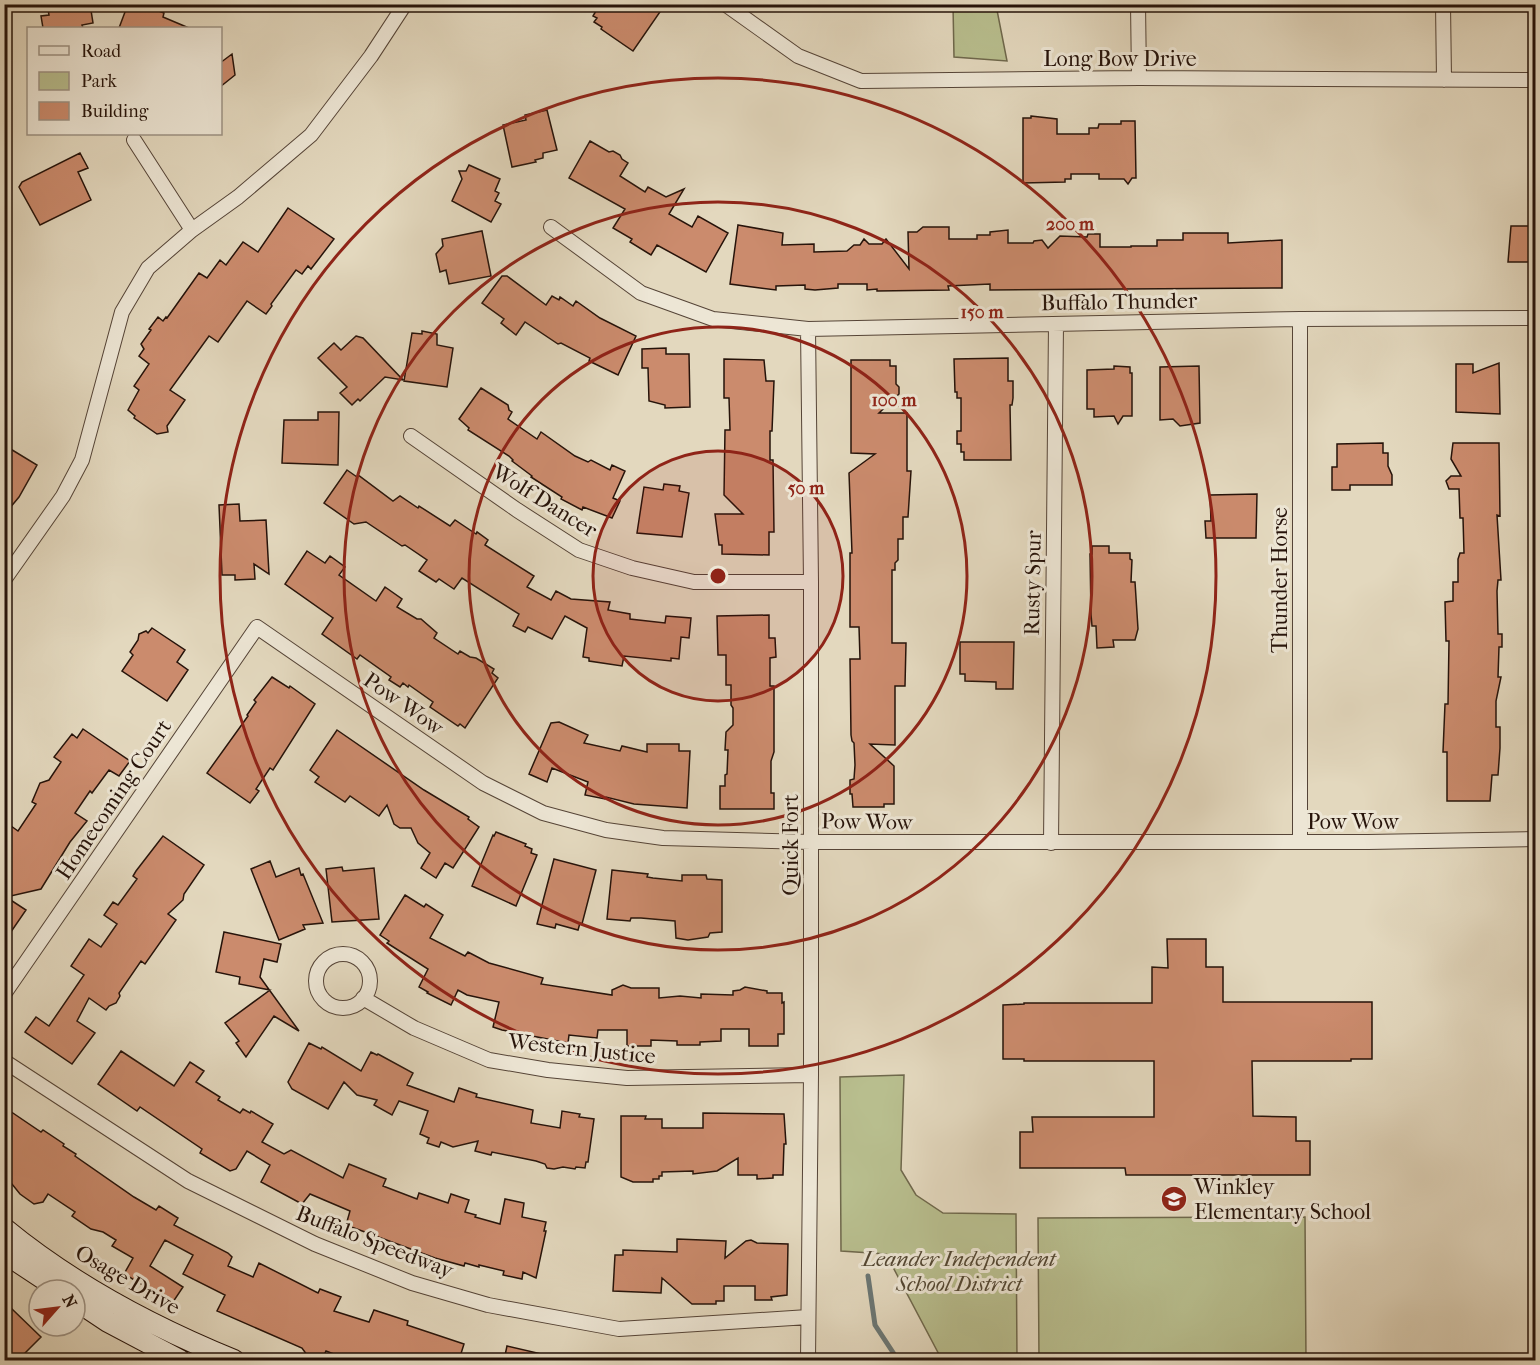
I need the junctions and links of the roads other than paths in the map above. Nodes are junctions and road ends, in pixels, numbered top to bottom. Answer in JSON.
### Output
{"nodes":[{"id":1,"x":405,"y":4,"type":"edge"},
{"id":2,"x":725,"y":4,"type":"edge"},
{"id":3,"x":1138,"y":4,"type":"edge"},
{"id":4,"x":1443,"y":4,"type":"edge"},
{"id":5,"x":1139,"y":78,"type":"junction"},
{"id":6,"x":1444,"y":80,"type":"junction"},
{"id":7,"x":1536,"y":80,"type":"edge"},
{"id":8,"x":134,"y":140,"type":"dead end"},
{"id":9,"x":551,"y":227,"type":"dead end"},
{"id":10,"x":192,"y":230,"type":"junction"},
{"id":11,"x":1536,"y":318,"type":"edge"},
{"id":12,"x":1300,"y":319,"type":"junction"},
{"id":13,"x":1056,"y":324,"type":"junction"},
{"id":14,"x":808,"y":329,"type":"junction"},
{"id":15,"x":411,"y":436,"type":"dead end"},
{"id":16,"x":4,"y":580,"type":"edge"},
{"id":17,"x":811,"y":582,"type":"junction"},
{"id":18,"x":256,"y":627,"type":"joint"},
{"id":19,"x":1536,"y":839,"type":"edge"},
{"id":20,"x":811,"y":842,"type":"junction"},
{"id":21,"x":1300,"y":842,"type":"junction"},
{"id":22,"x":1051,"y":843,"type":"junction"},
{"id":23,"x":4,"y":994,"type":"edge"},
{"id":24,"x":363,"y":998,"type":"dead end"},
{"id":25,"x":4,"y":1061,"type":"edge"},
{"id":26,"x":811,"y":1076,"type":"junction"},
{"id":27,"x":4,"y":1228,"type":"edge"},
{"id":28,"x":4,"y":1253,"type":"edge"},
{"id":29,"x":42,"y":1278,"type":"edge"},
{"id":30,"x":87,"y":1308,"type":"edge"},
{"id":31,"x":808,"y":1317,"type":"junction"},
{"id":32,"x":180,"y":1360,"type":"edge"},
{"id":33,"x":234,"y":1360,"type":"edge"},
{"id":34,"x":808,"y":1360,"type":"edge"}],
"edges":[{"from":1,"to":10,"type":"street"},
{"from":2,"to":5,"type":"street","name":"Long Bow Drive"},
{"from":3,"to":5,"type":"street"},
{"from":4,"to":6,"type":"street"},
{"from":5,"to":6,"type":"street","name":"Long Bow Drive"},
{"from":6,"to":7,"type":"street","name":"Long Bow Drive"},
{"from":8,"to":10,"type":"street"},
{"from":9,"to":14,"type":"street","name":"Buffalo Thunder"},
{"from":10,"to":16,"type":"street"},
{"from":11,"to":12,"type":"street","name":"Buffalo Thunder"},
{"from":12,"to":13,"type":"street","name":"Buffalo Thunder"},
{"from":12,"to":21,"type":"street","name":"Thunder Horse"},
{"from":13,"to":14,"type":"street","name":"Buffalo Thunder"},
{"from":13,"to":22,"type":"street","name":"Rusty Spur"},
{"from":14,"to":17,"type":"street","name":"Quick Fort"},
{"from":15,"to":17,"type":"street","name":"Wolf Dancer"},
{"from":17,"to":20,"type":"street","name":"Quick Fort"},
{"from":18,"to":20,"type":"street","name":"Pow Wow"},
{"from":18,"to":23,"type":"street","name":"Homecoming Court"},
{"from":19,"to":21,"type":"street","name":"Pow Wow"},
{"from":20,"to":22,"type":"street","name":"Pow Wow"},
{"from":20,"to":26,"type":"street","name":"Quick Fort"},
{"from":21,"to":22,"type":"street","name":"Pow Wow"},
{"from":24,"to":26,"type":"street","name":"Western Justice"},
{"from":25,"to":31,"type":"street","name":"Buffalo Speedway"},
{"from":26,"to":31,"type":"street","name":"Quick Fort"},
{"from":27,"to":33,"type":"street","name":"Osage Drive"},
{"from":28,"to":29,"type":"street","name":"Osage Drive"},
{"from":30,"to":32,"type":"street","name":"Osage Drive"},
{"from":31,"to":34,"type":"street","name":"Quick Fort"}]}
